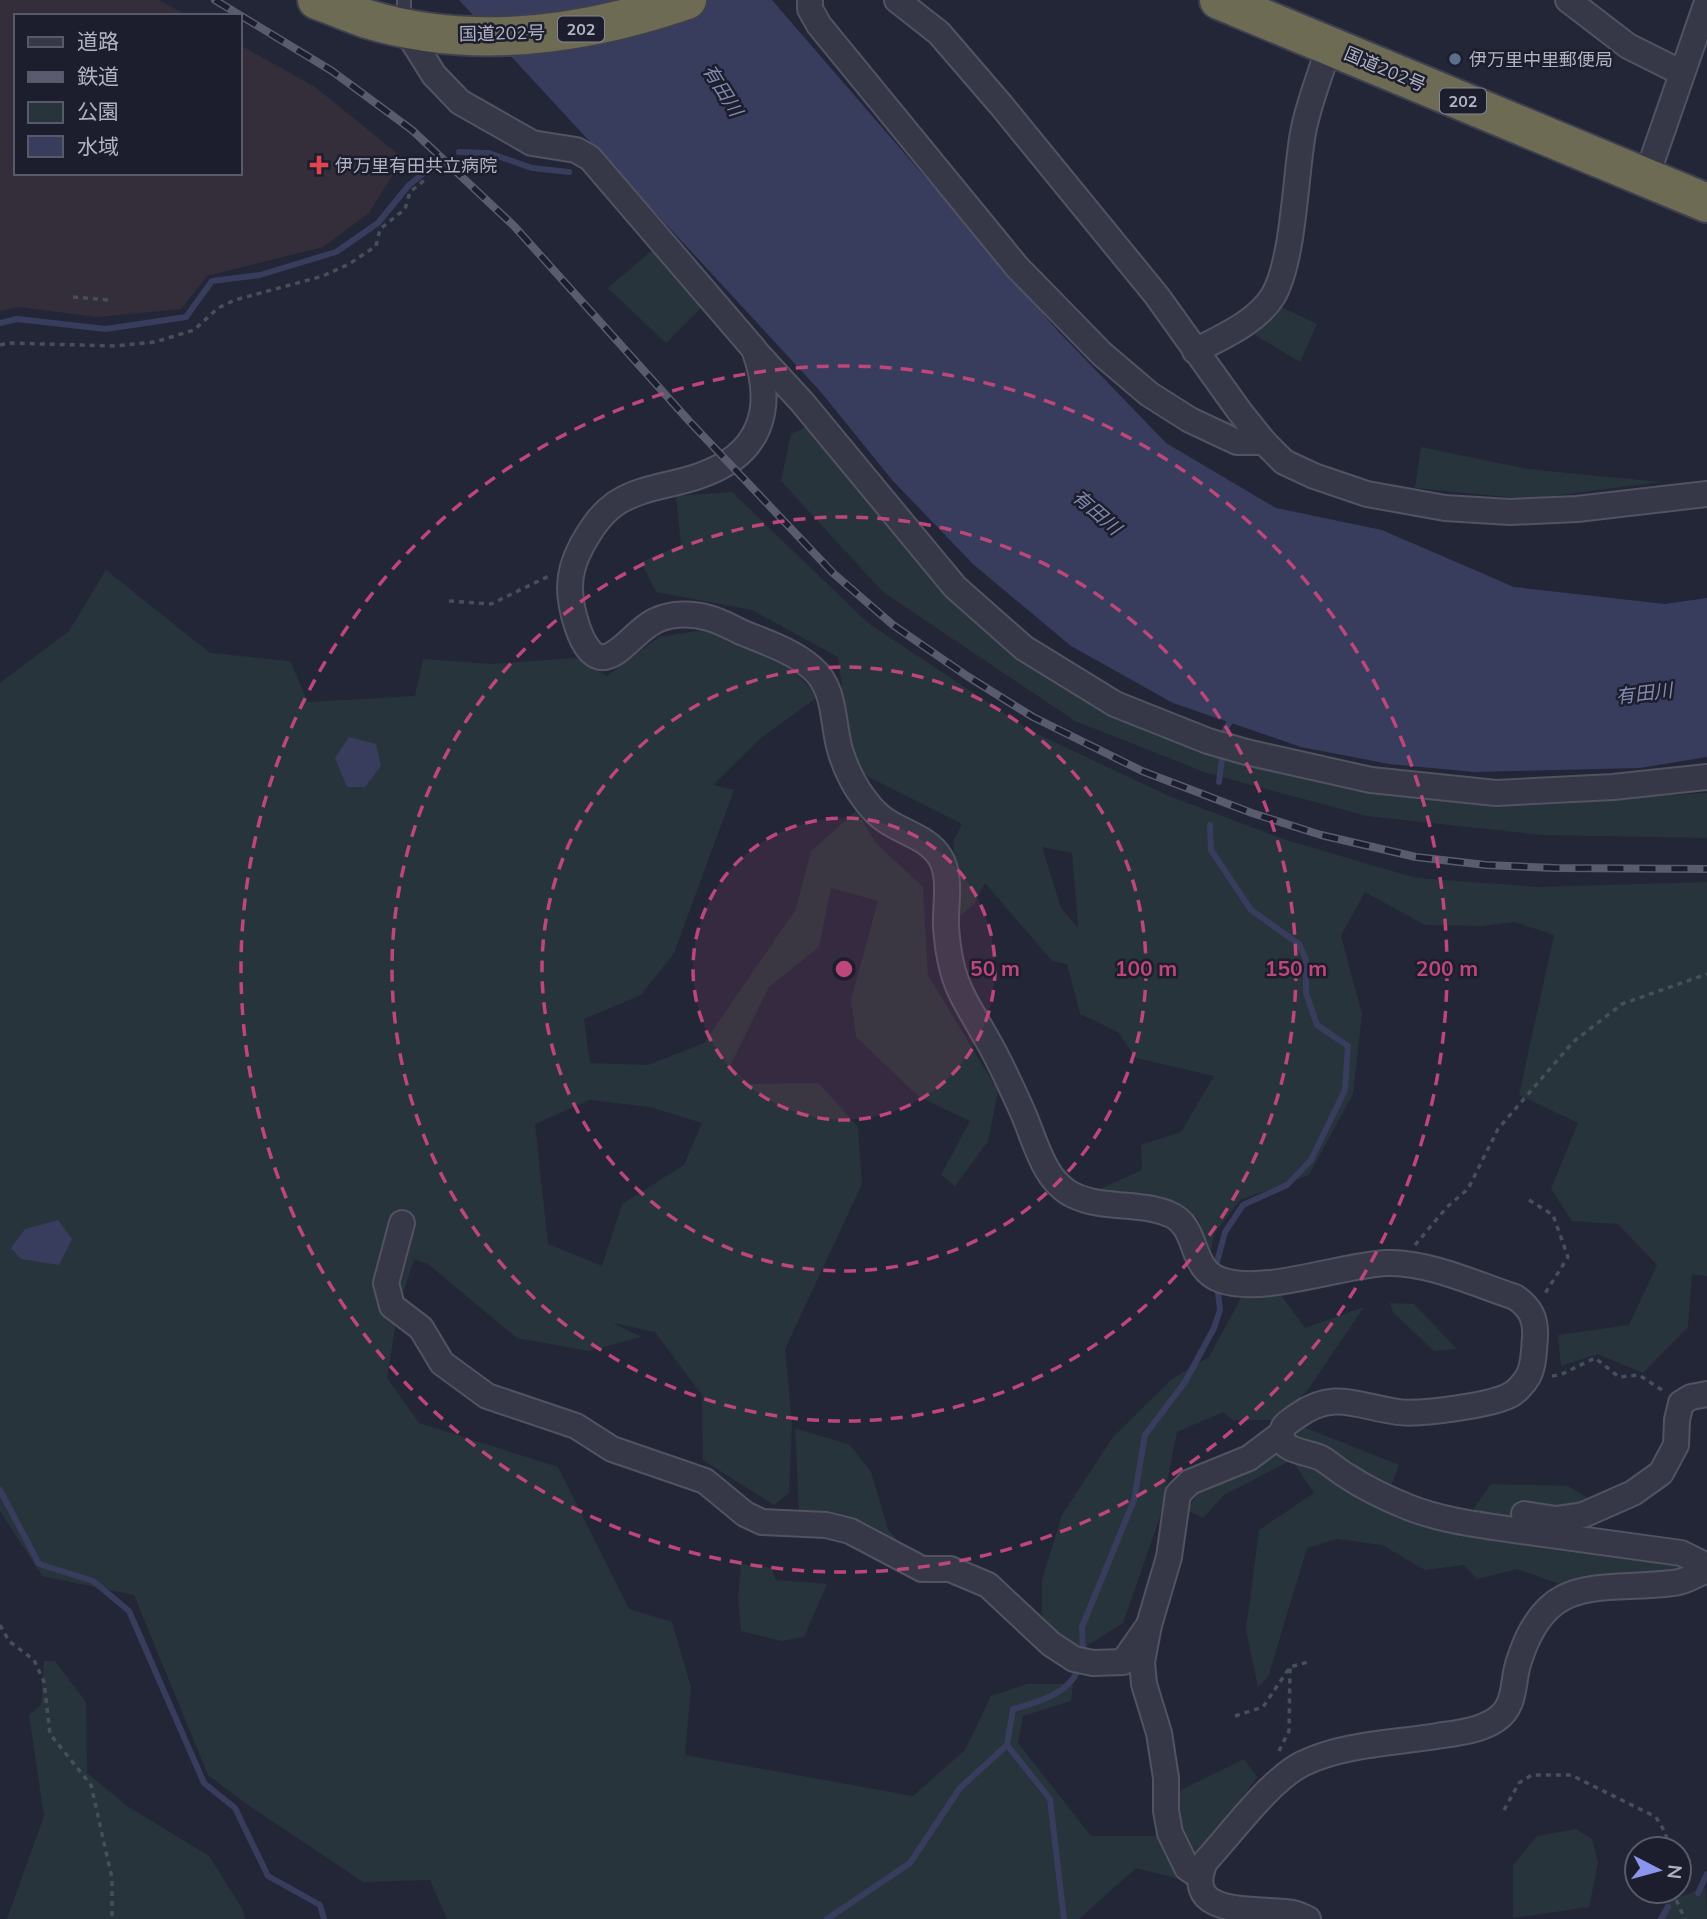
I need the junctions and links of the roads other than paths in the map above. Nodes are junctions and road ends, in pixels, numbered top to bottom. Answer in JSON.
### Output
{"nodes":[{"id":1,"x":317,"y":0,"type":"edge"},
{"id":2,"x":687,"y":0,"type":"edge"},
{"id":3,"x":810,"y":0,"type":"edge"},
{"id":4,"x":897,"y":0,"type":"edge"},
{"id":5,"x":1219,"y":0,"type":"edge"},
{"id":6,"x":1568,"y":0,"type":"edge"},
{"id":7,"x":1707,"y":2,"type":"edge"},
{"id":8,"x":404,"y":14,"type":"edge"},
{"id":9,"x":1329,"y":46,"type":"junction"},
{"id":10,"x":1682,"y":73,"type":"junction"},
{"id":11,"x":1646,"y":177,"type":"junction"},
{"id":12,"x":1707,"y":203,"type":"edge"},
{"id":13,"x":754,"y":349,"type":"junction"},
{"id":14,"x":1195,"y":351,"type":"junction"},
{"id":15,"x":1264,"y":442,"type":"junction"},
{"id":16,"x":1707,"y":494,"type":"edge"},
{"id":17,"x":1707,"y":777,"type":"edge"},
{"id":18,"x":402,"y":1223,"type":"dead end"},
{"id":19,"x":1707,"y":1394,"type":"edge"},
{"id":20,"x":1281,"y":1434,"type":"junction"},
{"id":21,"x":1492,"y":1527,"type":"junction"},
{"id":22,"x":1707,"y":1568,"type":"edge"},
{"id":23,"x":1149,"y":1625,"type":"junction"},
{"id":24,"x":1200,"y":1877,"type":"junction"},
{"id":25,"x":1222,"y":1915,"type":"edge"},
{"id":26,"x":1308,"y":1919,"type":"edge"}],
"edges":[{"from":1,"to":8,"type":"highway","name":"国道202号","number":"202"},
{"from":2,"to":8,"type":"highway","name":"国道202号","number":"202"},
{"from":3,"to":15,"type":"street"},
{"from":4,"to":14,"type":"street"},
{"from":5,"to":9,"type":"highway","name":"国道202号","number":"202"},
{"from":6,"to":10,"type":"street"},
{"from":7,"to":10,"type":"street"},
{"from":8,"to":13,"type":"street"},
{"from":9,"to":11,"type":"highway","name":"国道202号","number":"202"},
{"from":9,"to":14,"type":"street"},
{"from":10,"to":11,"type":"street"},
{"from":11,"to":12,"type":"highway","name":"国道202号","number":"202"},
{"from":13,"to":17,"type":"street"},
{"from":13,"to":20,"type":"street"},
{"from":14,"to":15,"type":"street"},
{"from":15,"to":16,"type":"street"},
{"from":18,"to":23,"type":"street"},
{"from":19,"to":21,"type":"street"},
{"from":20,"to":21,"type":"street"},
{"from":20,"to":23,"type":"street"},
{"from":21,"to":22,"type":"street"},
{"from":22,"to":24,"type":"street"},
{"from":23,"to":24,"type":"street"},
{"from":24,"to":25,"type":"street"},
{"from":25,"to":26,"type":"street"}]}
